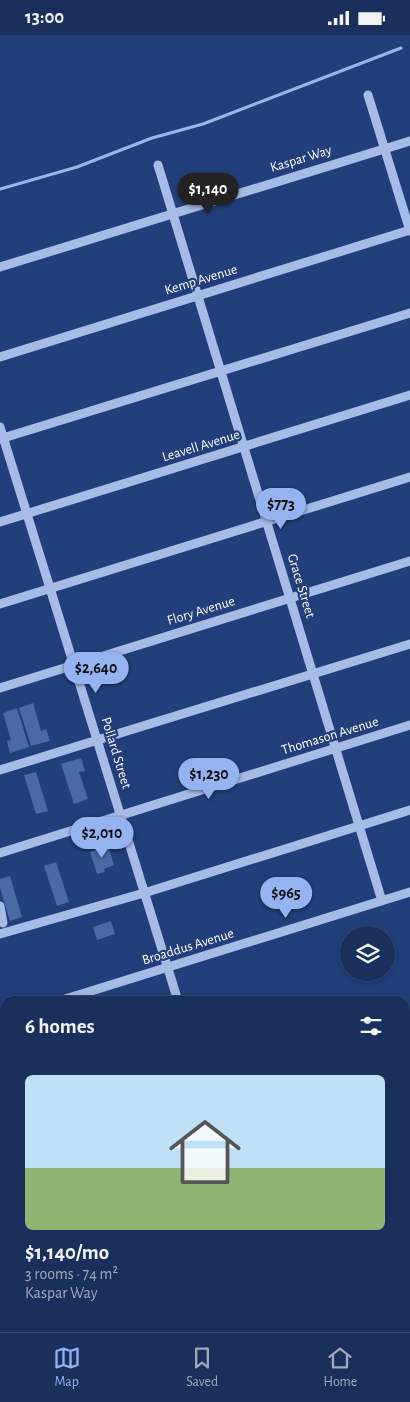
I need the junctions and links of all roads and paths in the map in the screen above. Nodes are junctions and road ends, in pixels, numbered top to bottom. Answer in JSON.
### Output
{"nodes":[{"id":1,"x":368,"y":95,"type":"dead end"},
{"id":2,"x":410,"y":141,"type":"edge"},
{"id":3,"x":384,"y":149,"type":"junction"},
{"id":4,"x":158,"y":165,"type":"dead end"},
{"id":5,"x":173,"y":214,"type":"junction"},
{"id":6,"x":410,"y":230,"type":"edge"},
{"id":7,"x":0,"y":267,"type":"edge"},
{"id":8,"x":198,"y":296,"type":"junction"},
{"id":9,"x":410,"y":313,"type":"edge"},
{"id":10,"x":0,"y":357,"type":"edge"},
{"id":11,"x":221,"y":371,"type":"junction"},
{"id":12,"x":410,"y":395,"type":"edge"},
{"id":13,"x":0,"y":427,"type":"edge"},
{"id":14,"x":2,"y":439,"type":"edge"},
{"id":15,"x":244,"y":447,"type":"junction"},
{"id":16,"x":410,"y":477,"type":"edge"},
{"id":17,"x":27,"y":514,"type":"junction"},
{"id":18,"x":0,"y":522,"type":"edge"},
{"id":19,"x":267,"y":522,"type":"junction"},
{"id":20,"x":410,"y":561,"type":"edge"},
{"id":21,"x":50,"y":589,"type":"junction"},
{"id":22,"x":290,"y":598,"type":"junction"},
{"id":23,"x":0,"y":605,"type":"edge"},
{"id":24,"x":410,"y":644,"type":"edge"},
{"id":25,"x":74,"y":665,"type":"junction"},
{"id":26,"x":313,"y":674,"type":"junction"},
{"id":27,"x":0,"y":688,"type":"edge"},
{"id":28,"x":410,"y":725,"type":"edge"},
{"id":29,"x":98,"y":740,"type":"junction"},
{"id":30,"x":336,"y":748,"type":"junction"},
{"id":31,"x":0,"y":770,"type":"edge"},
{"id":32,"x":410,"y":811,"type":"edge"},
{"id":33,"x":120,"y":815,"type":"junction"},
{"id":34,"x":359,"y":827,"type":"junction"},
{"id":35,"x":0,"y":853,"type":"edge"},
{"id":36,"x":410,"y":892,"type":"edge"},
{"id":37,"x":144,"y":893,"type":"junction"},
{"id":38,"x":382,"y":901,"type":"junction"},
{"id":39,"x":0,"y":907,"type":"edge"},
{"id":40,"x":2,"y":923,"type":"edge"},
{"id":41,"x":3,"y":933,"type":"edge"},
{"id":42,"x":169,"y":968,"type":"junction"},
{"id":43,"x":77,"y":996,"type":"edge"},
{"id":44,"x":177,"y":996,"type":"edge"}],
"edges":[{"from":1,"to":3,"type":"street"},
{"from":2,"to":3,"type":"street","name":"Kaspar Way"},
{"from":3,"to":5,"type":"street","name":"Kaspar Way"},
{"from":3,"to":6,"type":"street"},
{"from":4,"to":5,"type":"street","name":"Grace Street"},
{"from":5,"to":7,"type":"street","name":"Kaspar Way"},
{"from":5,"to":8,"type":"street","name":"Grace Street"},
{"from":6,"to":8,"type":"street","name":"Kemp Avenue"},
{"from":8,"to":10,"type":"street","name":"Kemp Avenue"},
{"from":8,"to":11,"type":"street","name":"Grace Street"},
{"from":9,"to":11,"type":"street"},
{"from":11,"to":14,"type":"street"},
{"from":11,"to":15,"type":"street","name":"Grace Street"},
{"from":12,"to":15,"type":"street","name":"Leavell Avenue"},
{"from":13,"to":14,"type":"street","name":"Pollard Street"},
{"from":14,"to":17,"type":"street","name":"Pollard Street"},
{"from":15,"to":17,"type":"street","name":"Leavell Avenue"},
{"from":15,"to":19,"type":"street","name":"Grace Street"},
{"from":16,"to":19,"type":"street"},
{"from":17,"to":18,"type":"street","name":"Leavell Avenue"},
{"from":17,"to":21,"type":"street","name":"Pollard Street"},
{"from":19,"to":21,"type":"street"},
{"from":19,"to":22,"type":"street","name":"Grace Street"},
{"from":20,"to":22,"type":"street","name":"Flory Avenue"},
{"from":21,"to":23,"type":"street"},
{"from":21,"to":25,"type":"street","name":"Pollard Street"},
{"from":22,"to":25,"type":"street","name":"Flory Avenue"},
{"from":22,"to":26,"type":"street","name":"Grace Street"},
{"from":24,"to":26,"type":"street"},
{"from":25,"to":27,"type":"street","name":"Flory Avenue"},
{"from":25,"to":29,"type":"street","name":"Pollard Street"},
{"from":26,"to":29,"type":"street"},
{"from":26,"to":30,"type":"street","name":"Grace Street"},
{"from":28,"to":30,"type":"street","name":"Thomason Avenue"},
{"from":29,"to":31,"type":"street"},
{"from":29,"to":33,"type":"street","name":"Pollard Street"},
{"from":30,"to":33,"type":"street","name":"Thomason Avenue"},
{"from":30,"to":34,"type":"street","name":"Grace Street"},
{"from":32,"to":34,"type":"street"},
{"from":33,"to":35,"type":"street","name":"Thomason Avenue"},
{"from":33,"to":37,"type":"street","name":"Pollard Street"},
{"from":34,"to":37,"type":"street"},
{"from":34,"to":38,"type":"street","name":"Grace Street"},
{"from":36,"to":38,"type":"street","name":"Broaddus Avenue"},
{"from":37,"to":41,"type":"street"},
{"from":37,"to":42,"type":"street","name":"Pollard Street"},
{"from":38,"to":42,"type":"street","name":"Broaddus Avenue"},
{"from":39,"to":40,"type":"street"},
{"from":40,"to":41,"type":"street"},
{"from":42,"to":43,"type":"street","name":"Broaddus Avenue"},
{"from":42,"to":44,"type":"street","name":"Pollard Street"}]}
